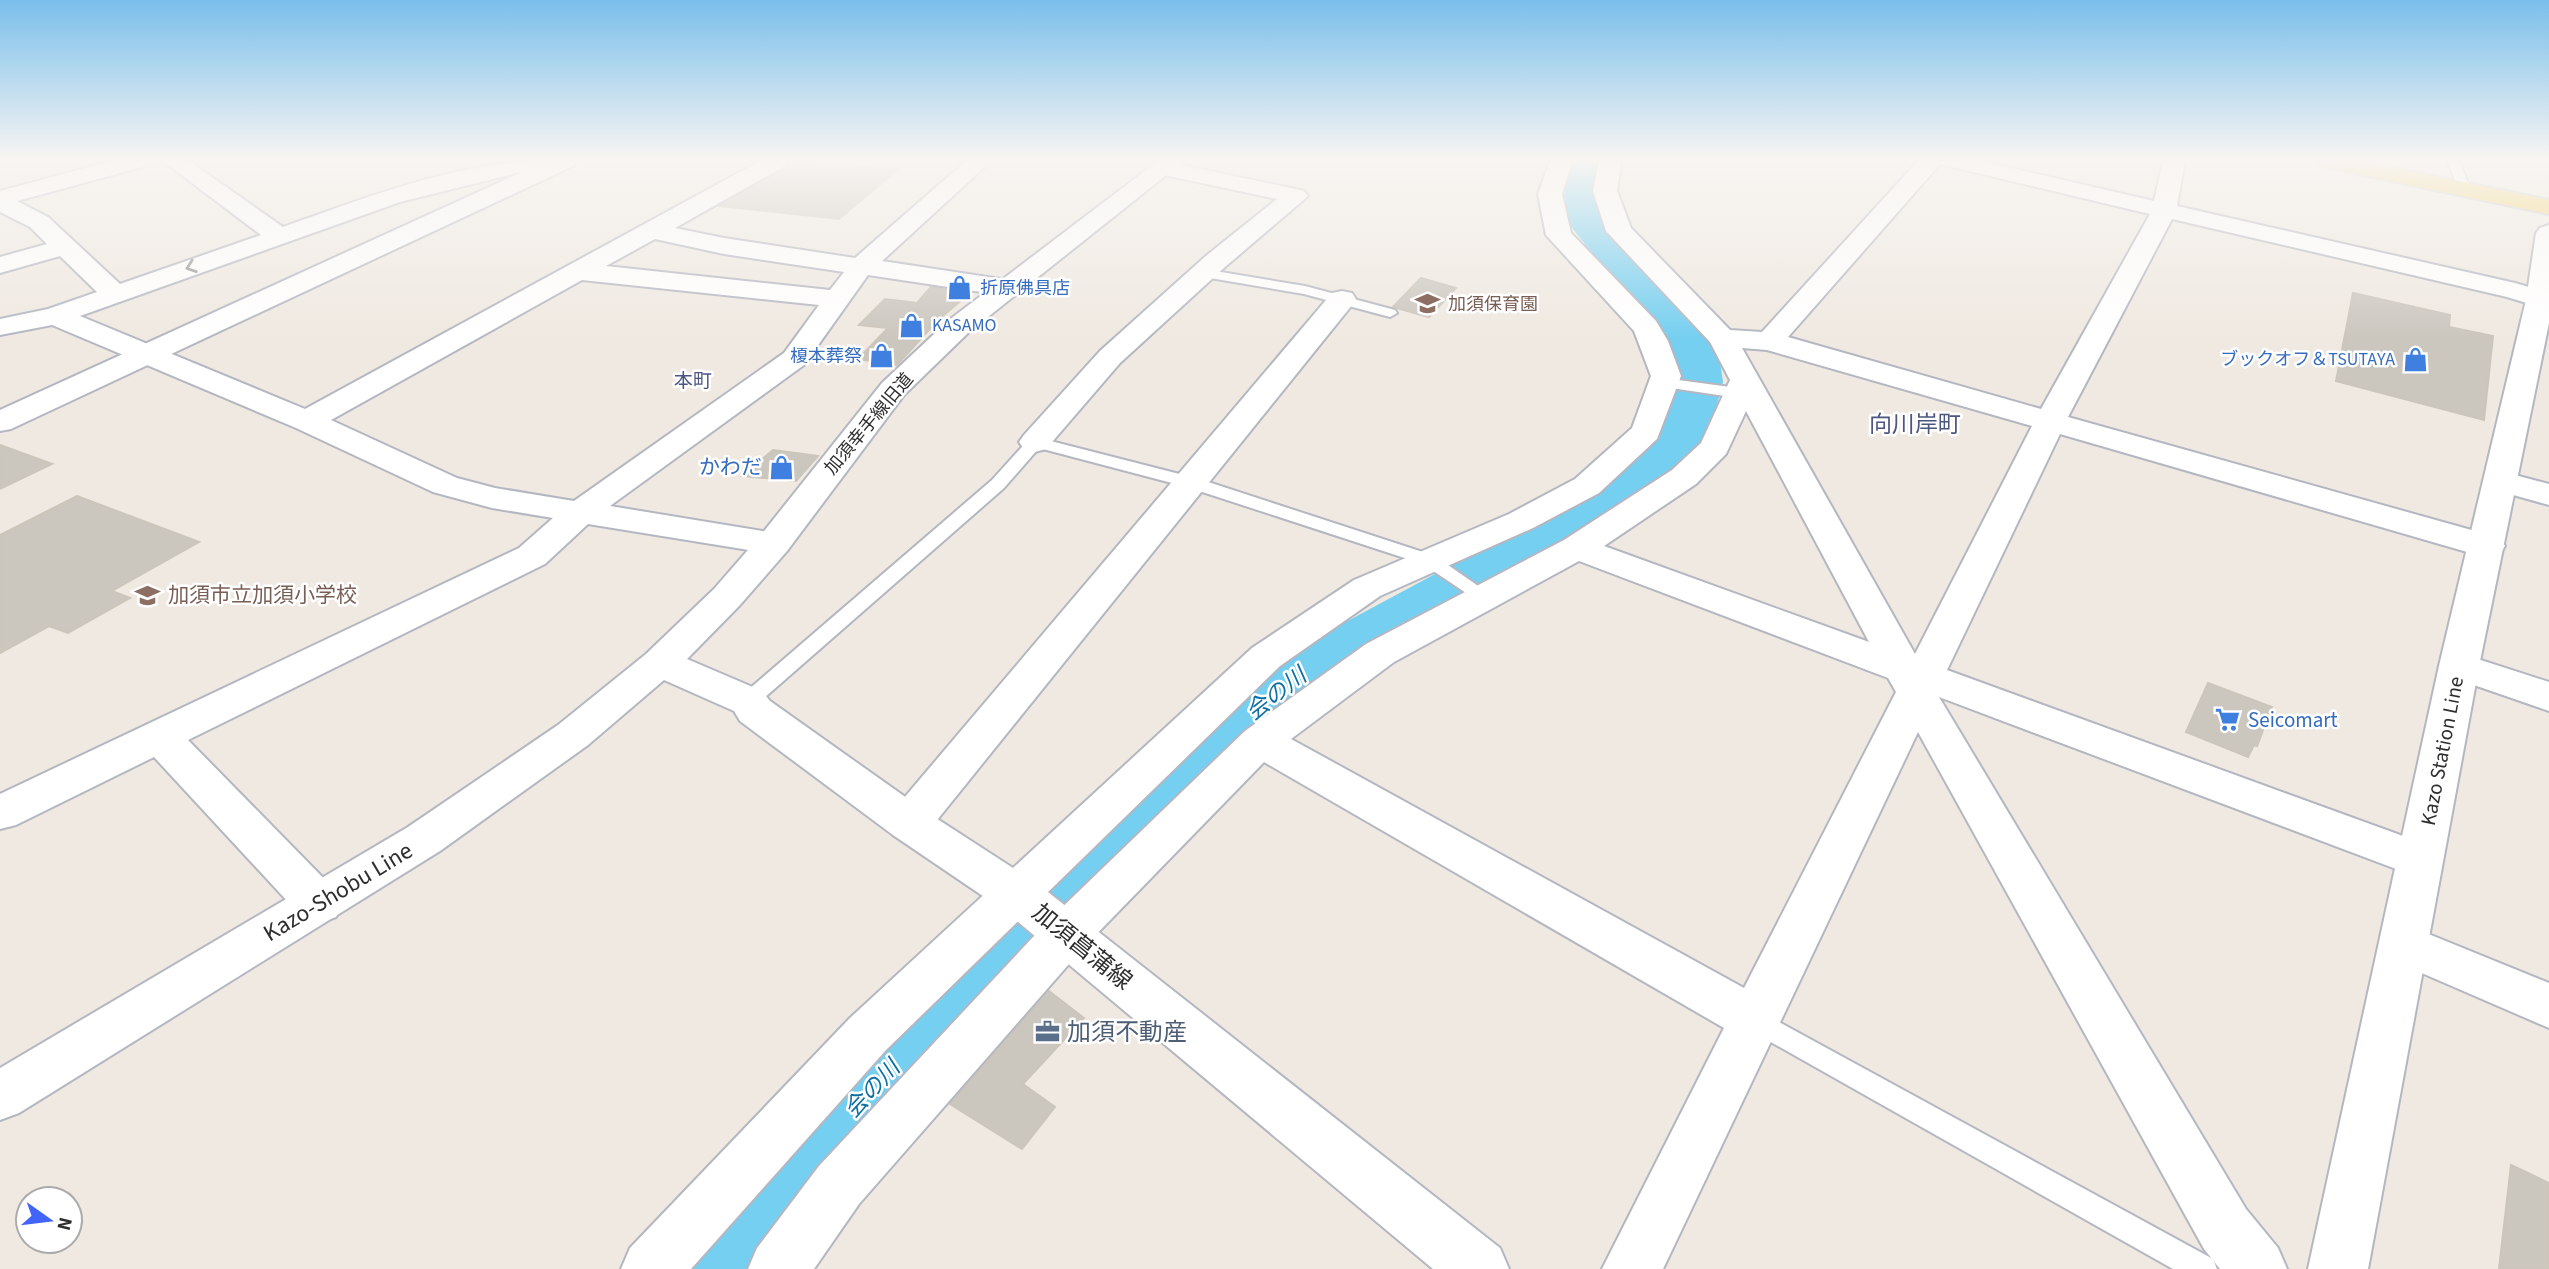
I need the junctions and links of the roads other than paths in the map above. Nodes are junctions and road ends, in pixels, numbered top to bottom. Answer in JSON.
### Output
{"nodes":[{"id":1,"x":37,"y":220,"type":"edge"},
{"id":2,"x":257,"y":220,"type":"edge"},
{"id":3,"x":322,"y":220,"type":"edge"},
{"id":4,"x":438,"y":220,"type":"edge"},
{"id":5,"x":669,"y":220,"type":"edge"},
{"id":6,"x":913,"y":220,"type":"edge"},
{"id":7,"x":1096,"y":220,"type":"edge"},
{"id":8,"x":1266,"y":220,"type":"edge"},
{"id":9,"x":1556,"y":220,"type":"edge"},
{"id":10,"x":1615,"y":220,"type":"edge"},
{"id":11,"x":1878,"y":220,"type":"edge"},
{"id":12,"x":2160,"y":220,"type":"edge"},
{"id":13,"x":2201,"y":220,"type":"edge"},
{"id":14,"x":651,"y":230,"type":"junction"},
{"id":15,"x":2549,"y":233,"type":"edge"},
{"id":16,"x":278,"y":235,"type":"junction"},
{"id":17,"x":65,"y":247,"type":"junction"},
{"id":18,"x":0,"y":265,"type":"edge"},
{"id":19,"x":861,"y":266,"type":"junction"},
{"id":20,"x":577,"y":271,"type":"junction"},
{"id":21,"x":1203,"y":273,"type":"junction"},
{"id":22,"x":1008,"y":288,"type":"junction"},
{"id":23,"x":115,"y":295,"type":"junction"},
{"id":24,"x":838,"y":299,"type":"junction"},
{"id":25,"x":1342,"y":299,"type":"junction"},
{"id":26,"x":2545,"y":301,"type":"edge"},
{"id":27,"x":1390,"y":313,"type":"dead end"},
{"id":28,"x":55,"y":316,"type":"junction"},
{"id":29,"x":0,"y":327,"type":"edge"},
{"id":30,"x":1722,"y":338,"type":"junction"},
{"id":31,"x":1769,"y":341,"type":"junction"},
{"id":32,"x":146,"y":356,"type":"junction"},
{"id":33,"x":1664,"y":383,"type":"junction"},
{"id":34,"x":1741,"y":387,"type":"junction"},
{"id":35,"x":307,"y":421,"type":"junction"},
{"id":36,"x":2050,"y":421,"type":"junction"},
{"id":37,"x":0,"y":422,"type":"edge"},
{"id":38,"x":1035,"y":442,"type":"junction"},
{"id":39,"x":2500,"y":481,"type":"junction"},
{"id":40,"x":1193,"y":483,"type":"junction"},
{"id":41,"x":2549,"y":495,"type":"edge"},
{"id":42,"x":580,"y":512,"type":"junction"},
{"id":43,"x":774,"y":543,"type":"junction"},
{"id":44,"x":2487,"y":546,"type":"junction"},
{"id":45,"x":1577,"y":548,"type":"junction"},
{"id":46,"x":1429,"y":560,"type":"junction"},
{"id":47,"x":1485,"y":597,"type":"junction"},
{"id":48,"x":660,"y":663,"type":"junction"},
{"id":49,"x":2459,"y":666,"type":"junction"},
{"id":50,"x":1915,"y":680,"type":"junction"},
{"id":51,"x":2549,"y":697,"type":"edge"},
{"id":52,"x":748,"y":701,"type":"junction"},
{"id":53,"x":158,"y":736,"type":"junction"},
{"id":54,"x":1260,"y":741,"type":"junction"},
{"id":55,"x":0,"y":813,"type":"edge"},
{"id":56,"x":909,"y":823,"type":"junction"},
{"id":57,"x":2420,"y":860,"type":"junction"},
{"id":58,"x":319,"y":904,"type":"junction"},
{"id":59,"x":1040,"y":914,"type":"junction"},
{"id":60,"x":2404,"y":944,"type":"junction"},
{"id":61,"x":2549,"y":1006,"type":"edge"},
{"id":62,"x":1755,"y":1020,"type":"junction"},
{"id":63,"x":0,"y":1096,"type":"edge"},
{"id":64,"x":651,"y":1269,"type":"edge"},
{"id":65,"x":778,"y":1269,"type":"edge"},
{"id":66,"x":1479,"y":1269,"type":"edge"},
{"id":67,"x":1632,"y":1269,"type":"edge"},
{"id":68,"x":2202,"y":1269,"type":"edge"},
{"id":69,"x":2257,"y":1269,"type":"edge"},
{"id":70,"x":2339,"y":1269,"type":"edge"}],
"edges":[{"from":1,"to":17,"type":"street"},
{"from":2,"to":16,"type":"street"},
{"from":3,"to":16,"type":"street"},
{"from":4,"to":32,"type":"street"},
{"from":5,"to":14,"type":"street"},
{"from":6,"to":19,"type":"street"},
{"from":7,"to":22,"type":"street","name":"加須幸手線旧道"},
{"from":8,"to":21,"type":"street"},
{"from":9,"to":33,"type":"street"},
{"from":10,"to":30,"type":"street"},
{"from":11,"to":31,"type":"street"},
{"from":12,"to":36,"type":"street"},
{"from":13,"to":26,"type":"street"},
{"from":14,"to":19,"type":"street"},
{"from":14,"to":20,"type":"street"},
{"from":15,"to":26,"type":"street","name":"Kazo Station Line"},
{"from":16,"to":23,"type":"street","one_way":true},
{"from":17,"to":18,"type":"street"},
{"from":17,"to":23,"type":"street"},
{"from":19,"to":22,"type":"street"},
{"from":19,"to":24,"type":"street"},
{"from":20,"to":24,"type":"street"},
{"from":20,"to":35,"type":"street"},
{"from":21,"to":25,"type":"lane"},
{"from":21,"to":38,"type":"street"},
{"from":22,"to":43,"type":"street","name":"加須幸手線旧道"},
{"from":23,"to":28,"type":"street"},
{"from":24,"to":42,"type":"street"},
{"from":25,"to":27,"type":"lane"},
{"from":25,"to":40,"type":"street"},
{"from":26,"to":39,"type":"street","name":"Kazo Station Line"},
{"from":28,"to":29,"type":"street"},
{"from":28,"to":32,"type":"street"},
{"from":30,"to":31,"type":"street"},
{"from":30,"to":34,"type":"street"},
{"from":31,"to":36,"type":"street"},
{"from":32,"to":35,"type":"street"},
{"from":32,"to":37,"type":"street"},
{"from":33,"to":34,"type":"lane"},
{"from":33,"to":46,"type":"street"},
{"from":34,"to":45,"type":"street"},
{"from":34,"to":50,"type":"street"},
{"from":35,"to":42,"type":"street"},
{"from":36,"to":44,"type":"street"},
{"from":36,"to":50,"type":"street"},
{"from":38,"to":40,"type":"lane"},
{"from":38,"to":52,"type":"lane"},
{"from":39,"to":41,"type":"street"},
{"from":39,"to":44,"type":"street","name":"Kazo Station Line"},
{"from":40,"to":46,"type":"lane"},
{"from":40,"to":56,"type":"street"},
{"from":42,"to":43,"type":"street"},
{"from":42,"to":53,"type":"street"},
{"from":43,"to":48,"type":"street","name":"加須幸手線旧道"},
{"from":44,"to":49,"type":"street","name":"Kazo Station Line"},
{"from":45,"to":47,"type":"street"},
{"from":45,"to":50,"type":"street"},
{"from":46,"to":47,"type":"lane"},
{"from":46,"to":59,"type":"street"},
{"from":47,"to":54,"type":"street"},
{"from":48,"to":52,"type":"street","name":"加須菖蒲線"},
{"from":48,"to":58,"type":"street","name":"Kazo-Shobu Line"},
{"from":49,"to":51,"type":"street"},
{"from":49,"to":57,"type":"street","name":"Kazo Station Line"},
{"from":50,"to":57,"type":"street"},
{"from":50,"to":62,"type":"street"},
{"from":50,"to":69,"type":"street"},
{"from":52,"to":56,"type":"street","name":"加須菖蒲線"},
{"from":53,"to":55,"type":"street"},
{"from":53,"to":58,"type":"street"},
{"from":54,"to":59,"type":"street"},
{"from":54,"to":62,"type":"street"},
{"from":56,"to":59,"type":"street","name":"加須菖蒲線"},
{"from":57,"to":60,"type":"street","name":"Kazo Station Line"},
{"from":58,"to":63,"type":"street","name":"Kazo-Shobu Line"},
{"from":59,"to":64,"type":"street"},
{"from":59,"to":65,"type":"street"},
{"from":59,"to":66,"type":"street","name":"加須菖蒲線"},
{"from":60,"to":61,"type":"street"},
{"from":60,"to":70,"type":"street","name":"Kazo Station Line"},
{"from":62,"to":67,"type":"street"},
{"from":62,"to":68,"type":"lane"}]}
